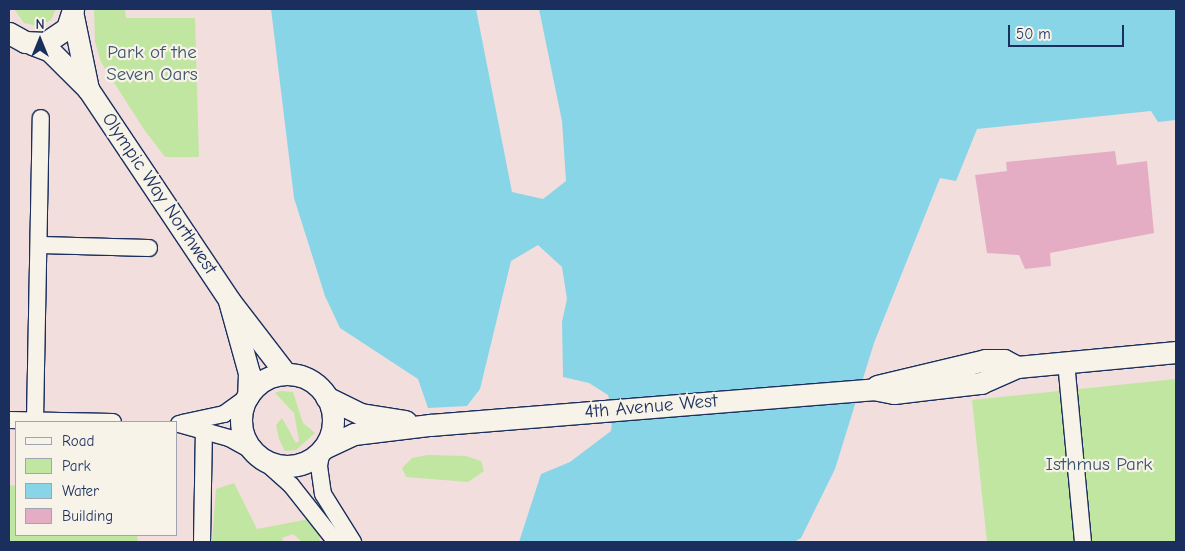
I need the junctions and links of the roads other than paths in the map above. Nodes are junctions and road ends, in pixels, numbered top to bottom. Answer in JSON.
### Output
{"nodes":[{"id":1,"x":73,"y":13,"type":"edge"},
{"id":2,"x":9,"y":33,"type":"edge"},
{"id":3,"x":32,"y":44,"type":"junction"},
{"id":4,"x":88,"y":89,"type":"junction"},
{"id":5,"x":42,"y":118,"type":"dead end"},
{"id":6,"x":40,"y":244,"type":"junction"},
{"id":7,"x":148,"y":248,"type":"dead end"},
{"id":8,"x":229,"y":300,"type":"junction"},
{"id":9,"x":1176,"y":352,"type":"edge"},
{"id":10,"x":1066,"y":362,"type":"junction"},
{"id":11,"x":286,"y":374,"type":"junction"},
{"id":12,"x":326,"y":396,"type":"junction"},
{"id":13,"x":247,"y":397,"type":"junction"},
{"id":14,"x":9,"y":420,"type":"edge"},
{"id":15,"x":35,"y":420,"type":"junction"},
{"id":16,"x":74,"y":421,"type":"edge"},
{"id":17,"x":178,"y":424,"type":"edge"},
{"id":18,"x":430,"y":425,"type":"junction"},
{"id":19,"x":204,"y":431,"type":"junction"},
{"id":20,"x":323,"y":449,"type":"junction"},
{"id":21,"x":258,"y":455,"type":"junction"},
{"id":22,"x":1083,"y":541,"type":"edge"},
{"id":23,"x":202,"y":542,"type":"edge"},
{"id":24,"x":336,"y":542,"type":"edge"},
{"id":25,"x":353,"y":542,"type":"edge"}],
"edges":[{"from":1,"to":3,"type":"main road"},
{"from":1,"to":4,"type":"main road","name":"Olympic Way Northwest"},
{"from":2,"to":3,"type":"main road","name":"Olympic Way Northwest"},
{"from":3,"to":4,"type":"main road","name":"Olympic Way Northwest"},
{"from":4,"to":8,"type":"main road","name":"Olympic Way Northwest"},
{"from":5,"to":6,"type":"street"},
{"from":6,"to":7,"type":"street"},
{"from":6,"to":15,"type":"street"},
{"from":8,"to":11,"type":"main road","name":"Olympic Way Northwest"},
{"from":8,"to":13,"type":"main road","name":"Olympic Way Northwest"},
{"from":9,"to":10,"type":"main road","name":"4th Avenue West"},
{"from":10,"to":18,"type":"main road","name":"4th Avenue West"},
{"from":10,"to":22,"type":"street"},
{"from":11,"to":12,"type":"main road"},
{"from":11,"to":13,"type":"main road"},
{"from":12,"to":18,"type":"main road"},
{"from":12,"to":20,"type":"main road"},
{"from":13,"to":17,"type":"street"},
{"from":13,"to":21,"type":"main road"},
{"from":14,"to":15,"type":"street"},
{"from":15,"to":16,"type":"street"},
{"from":17,"to":19,"type":"street"},
{"from":18,"to":20,"type":"main road"},
{"from":19,"to":21,"type":"street"},
{"from":19,"to":23,"type":"street"},
{"from":20,"to":21,"type":"main road"},
{"from":20,"to":25,"type":"street"},
{"from":21,"to":24,"type":"street"}]}
